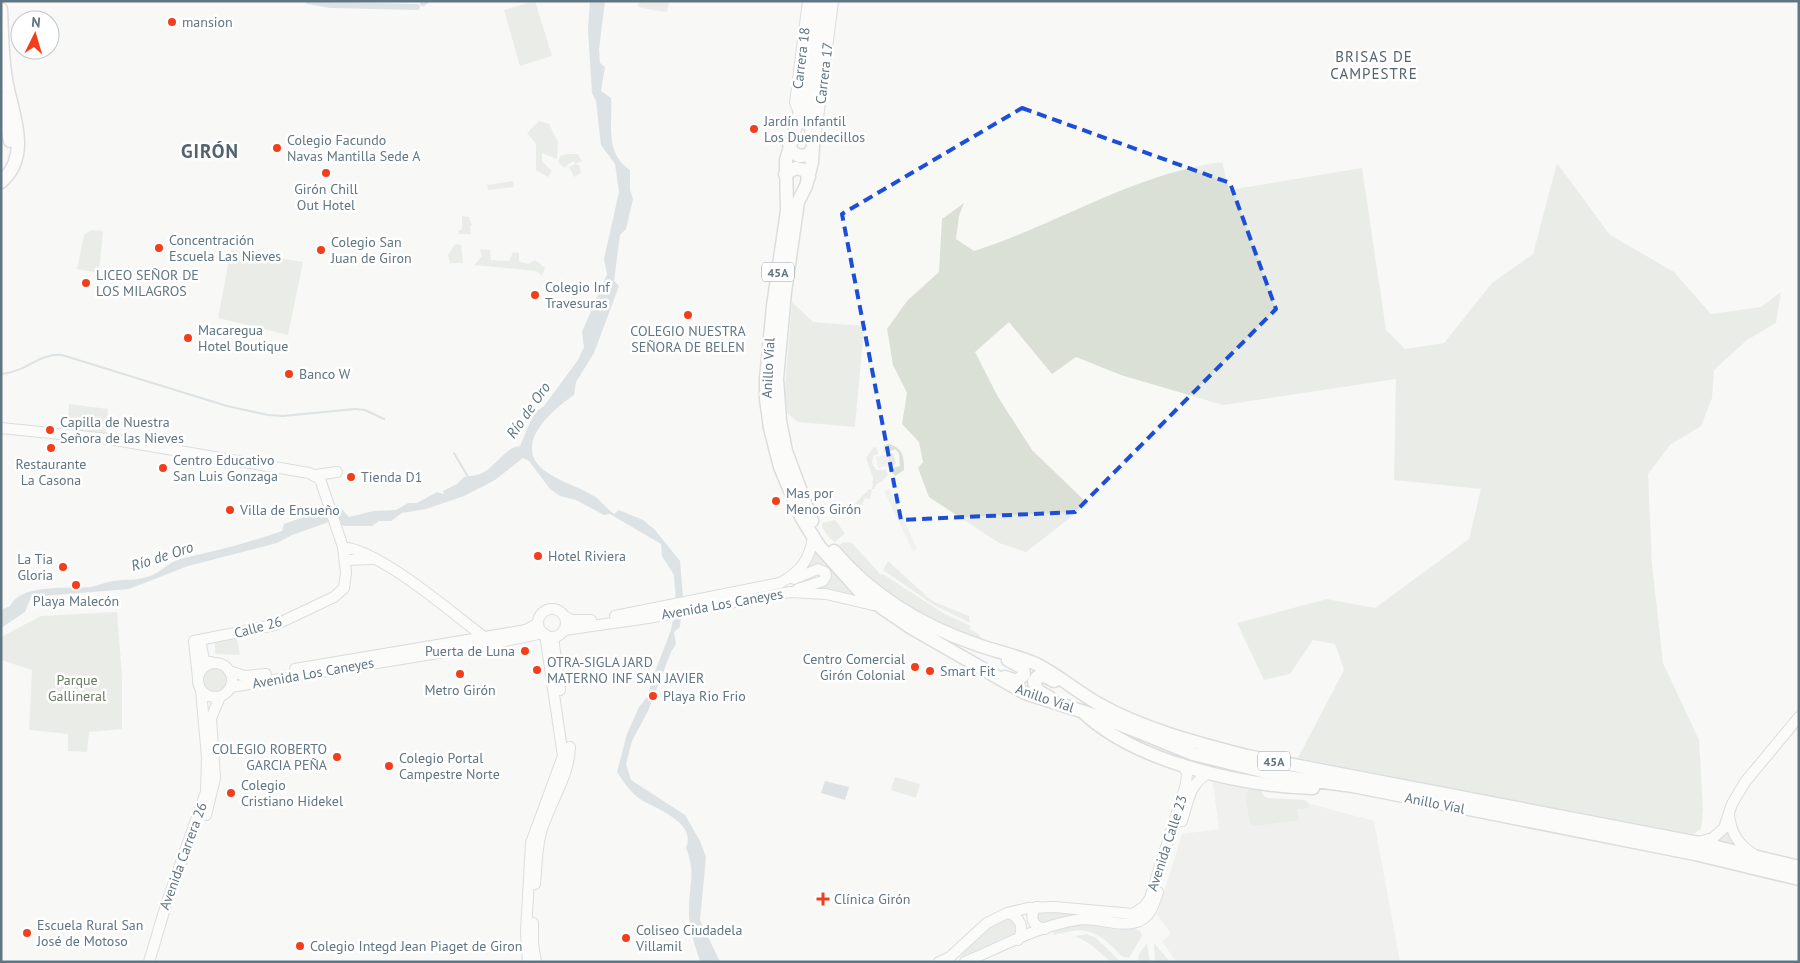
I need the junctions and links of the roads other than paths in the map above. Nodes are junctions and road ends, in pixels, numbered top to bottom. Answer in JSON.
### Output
{"nodes":[{"id":1,"x":808,"y":1,"type":"edge"},
{"id":2,"x":816,"y":1,"type":"edge"},
{"id":3,"x":826,"y":1,"type":"edge"},
{"id":4,"x":833,"y":1,"type":"edge"},
{"id":5,"x":1,"y":9,"type":"edge"},
{"id":6,"x":1,"y":100,"type":"edge"},
{"id":7,"x":800,"y":114,"type":"junction"},
{"id":8,"x":789,"y":144,"type":"junction"},
{"id":9,"x":813,"y":146,"type":"junction"},
{"id":10,"x":1,"y":169,"type":"edge"},
{"id":11,"x":785,"y":174,"type":"junction"},
{"id":12,"x":809,"y":177,"type":"junction"},
{"id":13,"x":1,"y":182,"type":"edge"},
{"id":14,"x":1,"y":428,"type":"edge"},
{"id":15,"x":337,"y":472,"type":"dead end"},
{"id":16,"x":315,"y":475,"type":"junction"},
{"id":17,"x":813,"y":537,"type":"junction"},
{"id":18,"x":342,"y":544,"type":"junction"},
{"id":19,"x":345,"y":560,"type":"junction"},
{"id":20,"x":380,"y":561,"type":"junction"},
{"id":21,"x":780,"y":583,"type":"junction"},
{"id":22,"x":790,"y":592,"type":"junction"},
{"id":23,"x":688,"y":607,"type":"junction"},
{"id":24,"x":879,"y":607,"type":"junction"},
{"id":25,"x":657,"y":612,"type":"junction"},
{"id":26,"x":564,"y":616,"type":"junction"},
{"id":27,"x":538,"y":623,"type":"junction"},
{"id":28,"x":564,"y":630,"type":"junction"},
{"id":29,"x":547,"y":635,"type":"junction"},
{"id":30,"x":484,"y":637,"type":"junction"},
{"id":31,"x":197,"y":641,"type":"junction"},
{"id":32,"x":978,"y":645,"type":"junction"},
{"id":33,"x":970,"y":662,"type":"junction"},
{"id":34,"x":214,"y":663,"type":"junction"},
{"id":35,"x":229,"y":671,"type":"junction"},
{"id":36,"x":198,"y":678,"type":"junction"},
{"id":37,"x":231,"y":687,"type":"junction"},
{"id":38,"x":201,"y":690,"type":"junction"},
{"id":39,"x":1080,"y":691,"type":"junction"},
{"id":40,"x":220,"y":697,"type":"junction"},
{"id":41,"x":1076,"y":709,"type":"junction"},
{"id":42,"x":1799,"y":717,"type":"edge"},
{"id":43,"x":1182,"y":764,"type":"junction"},
{"id":44,"x":1210,"y":773,"type":"junction"},
{"id":45,"x":1353,"y":786,"type":"junction"},
{"id":46,"x":1729,"y":814,"type":"junction"},
{"id":47,"x":1695,"y":843,"type":"junction"},
{"id":48,"x":1762,"y":857,"type":"junction"},
{"id":49,"x":1799,"y":867,"type":"edge"},
{"id":50,"x":1799,"y":878,"type":"edge"},
{"id":51,"x":1037,"y":907,"type":"junction"},
{"id":52,"x":1007,"y":913,"type":"junction"},
{"id":53,"x":1045,"y":928,"type":"junction"},
{"id":54,"x":1018,"y":940,"type":"junction"},
{"id":55,"x":149,"y":962,"type":"edge"},
{"id":56,"x":155,"y":962,"type":"edge"},
{"id":57,"x":528,"y":962,"type":"edge"},
{"id":58,"x":536,"y":962,"type":"edge"},
{"id":59,"x":939,"y":962,"type":"edge"},
{"id":60,"x":965,"y":962,"type":"edge"}],
"edges":[{"from":1,"to":7,"type":"street","name":"Carrera 18"},
{"from":2,"to":7,"type":"highway","name":"Anillo Víal","number":"45A"},
{"from":3,"to":9,"type":"highway","name":"Anillo Víal","number":"45A"},
{"from":4,"to":9,"type":"street","name":"Carrera 17"},
{"from":5,"to":13,"type":"highway"},
{"from":6,"to":10,"type":"highway"},
{"from":7,"to":8,"type":"highway","name":"Anillo Víal","number":"45A"},
{"from":8,"to":9,"type":"highway"},
{"from":8,"to":11,"type":"highway","name":"Anillo Víal","number":"45A"},
{"from":9,"to":12,"type":"highway","name":"Anillo Víal","number":"45A"},
{"from":11,"to":12,"type":"highway"},
{"from":11,"to":17,"type":"highway","name":"Anillo Víal","number":"45A"},
{"from":12,"to":32,"type":"highway","name":"Anillo Víal","number":"45A"},
{"from":14,"to":16,"type":"street"},
{"from":15,"to":16,"type":"street"},
{"from":16,"to":18,"type":"street"},
{"from":17,"to":21,"type":"street","name":"Avenida Los Caneyes"},
{"from":17,"to":24,"type":"highway","name":"Anillo Víal","number":"45A"},
{"from":18,"to":19,"type":"street"},
{"from":18,"to":20,"type":"street"},
{"from":19,"to":20,"type":"street"},
{"from":19,"to":31,"type":"street","name":"Calle 26"},
{"from":20,"to":30,"type":"street"},
{"from":21,"to":22,"type":"street"},
{"from":21,"to":23,"type":"street","name":"Avenida Los Caneyes"},
{"from":22,"to":23,"type":"street","name":"Avenida Los Caneyes"},
{"from":22,"to":24,"type":"street","name":"Avenida Los Caneyes"},
{"from":23,"to":25,"type":"street","name":"Avenida Los Caneyes"},
{"from":24,"to":33,"type":"highway","name":"Anillo Víal","number":"45A"},
{"from":25,"to":26,"type":"street","name":"Avenida Los Caneyes"},
{"from":25,"to":28,"type":"street","name":"Avenida Los Caneyes"},
{"from":26,"to":27,"type":"street"},
{"from":26,"to":28,"type":"street"},
{"from":27,"to":29,"type":"street"},
{"from":27,"to":30,"type":"street","name":"Avenida Los Caneyes"},
{"from":28,"to":29,"type":"street"},
{"from":29,"to":37,"type":"street","name":"Avenida Los Caneyes"},
{"from":29,"to":57,"type":"street"},
{"from":29,"to":58,"type":"street"},
{"from":30,"to":35,"type":"street","name":"Avenida Los Caneyes"},
{"from":31,"to":34,"type":"street"},
{"from":31,"to":36,"type":"street"},
{"from":32,"to":33,"type":"highway"},
{"from":32,"to":39,"type":"highway","name":"Anillo Víal","number":"45A"},
{"from":33,"to":41,"type":"highway","name":"Anillo Víal","number":"45A"},
{"from":34,"to":35,"type":"street"},
{"from":34,"to":36,"type":"street"},
{"from":35,"to":37,"type":"street"},
{"from":36,"to":38,"type":"street"},
{"from":37,"to":40,"type":"street"},
{"from":38,"to":40,"type":"street"},
{"from":38,"to":55,"type":"street","name":"Avenida Carrera 26"},
{"from":39,"to":41,"type":"highway"},
{"from":39,"to":47,"type":"highway","name":"Anillo Víal","number":"45A"},
{"from":40,"to":56,"type":"street","name":"Avenida Carrera 26"},
{"from":41,"to":43,"type":"highway"},
{"from":41,"to":45,"type":"highway","name":"Anillo Víal","number":"45A"},
{"from":42,"to":46,"type":"street"},
{"from":43,"to":44,"type":"highway"},
{"from":43,"to":51,"type":"street","name":"Avenida Calle 23"},
{"from":44,"to":45,"type":"highway"},
{"from":44,"to":53,"type":"street","name":"Avenida Calle 23"},
{"from":45,"to":50,"type":"highway","name":"Anillo Víal","number":"45A"},
{"from":46,"to":47,"type":"street"},
{"from":46,"to":48,"type":"street"},
{"from":47,"to":48,"type":"highway","name":"Anillo Víal","number":"45A"},
{"from":48,"to":49,"type":"highway","name":"Anillo Víal","number":"45A"},
{"from":51,"to":52,"type":"street","name":"Avenida Calle 23"},
{"from":51,"to":53,"type":"street"},
{"from":52,"to":54,"type":"street"},
{"from":52,"to":59,"type":"street","name":"Avenida Calle 23"},
{"from":53,"to":54,"type":"street","name":"Avenida Calle 23"},
{"from":54,"to":60,"type":"street","name":"Avenida Calle 23"}]}
